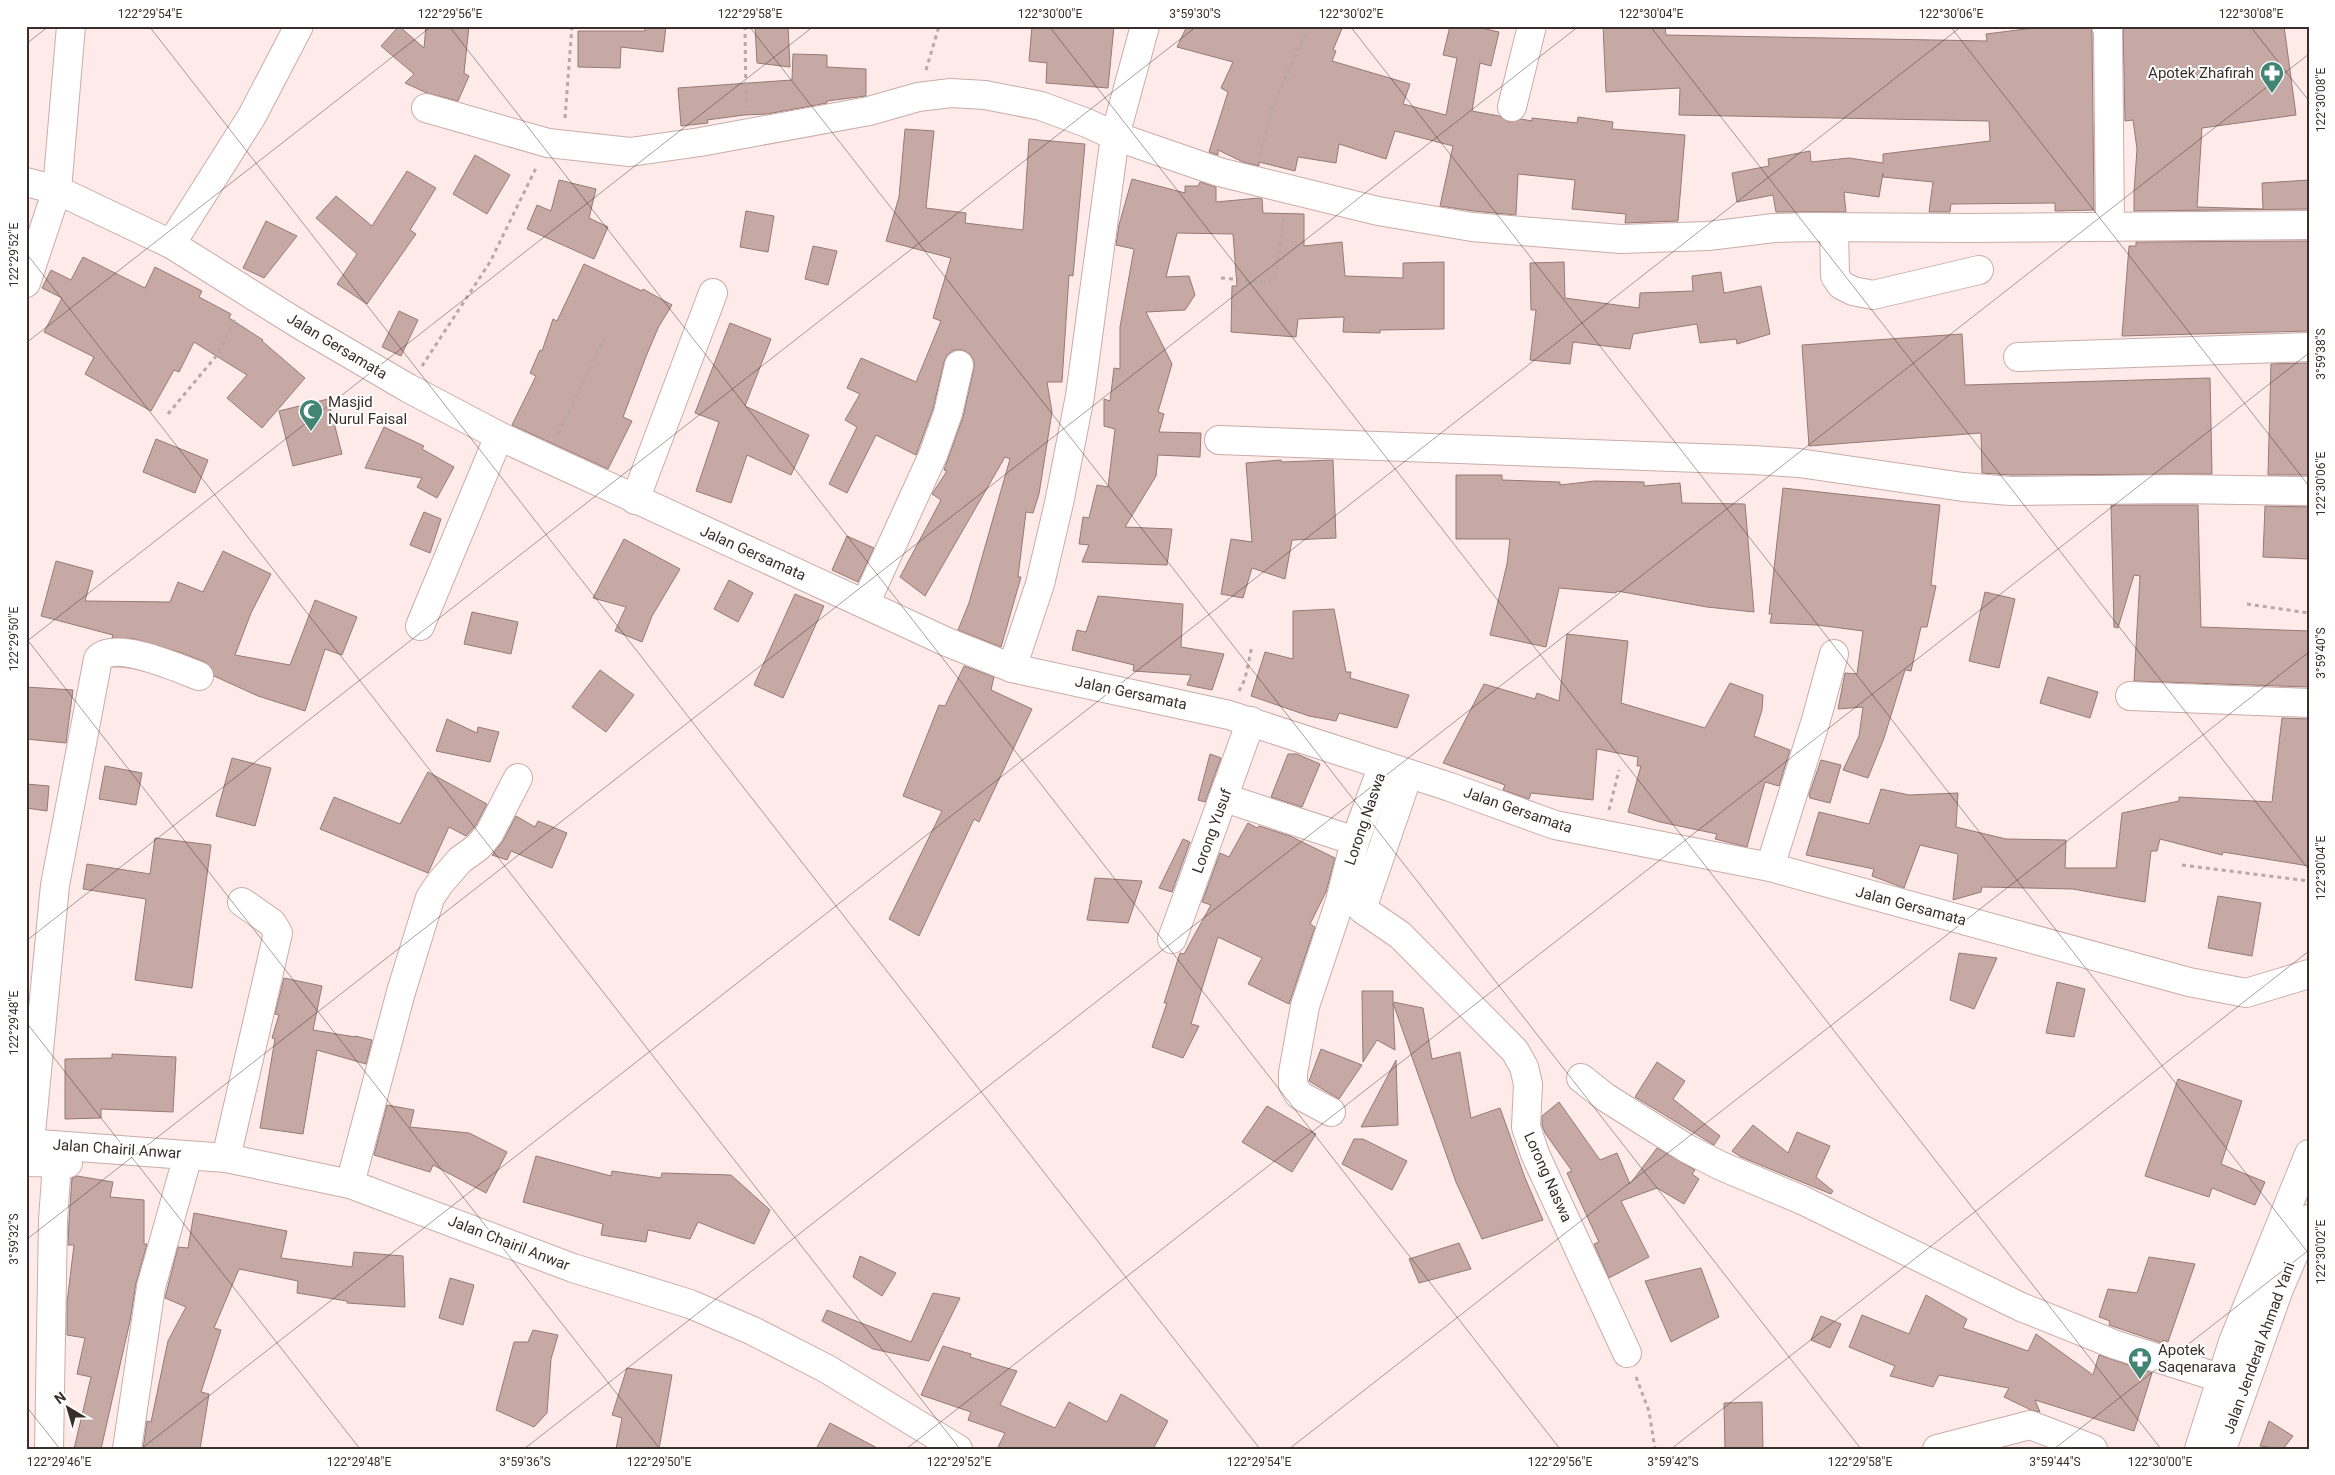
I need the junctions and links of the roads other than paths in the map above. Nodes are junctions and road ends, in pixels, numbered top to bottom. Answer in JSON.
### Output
{"nodes":[{"id":1,"x":71,"y":26,"type":"edge"},
{"id":2,"x":299,"y":26,"type":"edge"},
{"id":3,"x":1145,"y":26,"type":"edge"},
{"id":4,"x":1532,"y":26,"type":"edge"},
{"id":5,"x":2106,"y":26,"type":"edge"},
{"id":6,"x":1512,"y":107,"type":"dead end"},
{"id":7,"x":426,"y":108,"type":"dead end"},
{"id":8,"x":1115,"y":136,"type":"junction"},
{"id":9,"x":26,"y":182,"type":"edge"},
{"id":10,"x":57,"y":190,"type":"junction"},
{"id":11,"x":2309,"y":225,"type":"edge"},
{"id":12,"x":1834,"y":228,"type":"junction"},
{"id":13,"x":2110,"y":228,"type":"junction"},
{"id":14,"x":171,"y":244,"type":"junction"},
{"id":15,"x":1979,"y":270,"type":"dead end"},
{"id":16,"x":26,"y":283,"type":"edge"},
{"id":17,"x":712,"y":293,"type":"dead end"},
{"id":18,"x":2309,"y":347,"type":"edge"},
{"id":19,"x":2018,"y":357,"type":"dead end"},
{"id":20,"x":959,"y":366,"type":"dead end"},
{"id":21,"x":499,"y":436,"type":"junction"},
{"id":22,"x":1219,"y":440,"type":"dead end"},
{"id":23,"x":2309,"y":491,"type":"edge"},
{"id":24,"x":635,"y":500,"type":"junction"},
{"id":25,"x":865,"y":604,"type":"junction"},
{"id":26,"x":420,"y":626,"type":"dead end"},
{"id":27,"x":1834,"y":654,"type":"dead end"},
{"id":28,"x":1012,"y":668,"type":"junction"},
{"id":29,"x":199,"y":676,"type":"dead end"},
{"id":30,"x":2130,"y":696,"type":"dead end"},
{"id":31,"x":2309,"y":703,"type":"edge"},
{"id":32,"x":1240,"y":718,"type":"junction"},
{"id":33,"x":1395,"y":770,"type":"junction"},
{"id":34,"x":518,"y":778,"type":"dead end"},
{"id":35,"x":1225,"y":798,"type":"junction"},
{"id":36,"x":1355,"y":841,"type":"junction"},
{"id":37,"x":1770,"y":867,"type":"junction"},
{"id":38,"x":242,"y":902,"type":"dead end"},
{"id":39,"x":1351,"y":905,"type":"junction"},
{"id":40,"x":1172,"y":939,"type":"dead end"},
{"id":41,"x":2309,"y":974,"type":"edge"},
{"id":42,"x":1581,"y":1078,"type":"dead end"},
{"id":43,"x":1331,"y":1112,"type":"dead end"},
{"id":44,"x":27,"y":1149,"type":"edge"},
{"id":45,"x":2309,"y":1154,"type":"edge"},
{"id":46,"x":226,"y":1158,"type":"junction"},
{"id":47,"x":57,"y":1163,"type":"junction"},
{"id":48,"x":185,"y":1166,"type":"junction"},
{"id":49,"x":350,"y":1184,"type":"junction"},
{"id":50,"x":2309,"y":1219,"type":"edge"},
{"id":51,"x":1627,"y":1353,"type":"road end"},
{"id":52,"x":2220,"y":1378,"type":"junction"},
{"id":53,"x":49,"y":1449,"type":"edge"},
{"id":54,"x":127,"y":1449,"type":"edge"},
{"id":55,"x":924,"y":1449,"type":"edge"},
{"id":56,"x":958,"y":1449,"type":"edge"},
{"id":57,"x":1937,"y":1449,"type":"edge"},
{"id":58,"x":2093,"y":1449,"type":"edge"},
{"id":59,"x":2199,"y":1449,"type":"edge"},
{"id":60,"x":2222,"y":1449,"type":"edge"}],
"edges":[{"from":1,"to":10,"type":"main road"},
{"from":2,"to":14,"type":"main road"},
{"from":3,"to":8,"type":"main road"},
{"from":4,"to":6,"type":"main road"},
{"from":5,"to":13,"type":"main road"},
{"from":7,"to":8,"type":"main road"},
{"from":8,"to":12,"type":"main road"},
{"from":8,"to":28,"type":"main road"},
{"from":9,"to":10,"type":"main road","name":"Jalan Gersamata"},
{"from":10,"to":14,"type":"main road","name":"Jalan Gersamata"},
{"from":10,"to":16,"type":"main road"},
{"from":11,"to":13,"type":"main road"},
{"from":12,"to":13,"type":"main road"},
{"from":12,"to":15,"type":"main road"},
{"from":14,"to":21,"type":"main road","name":"Jalan Gersamata"},
{"from":17,"to":24,"type":"main road"},
{"from":18,"to":19,"type":"main road"},
{"from":20,"to":25,"type":"main road"},
{"from":21,"to":24,"type":"main road","name":"Jalan Gersamata"},
{"from":21,"to":26,"type":"main road"},
{"from":22,"to":23,"type":"main road"},
{"from":24,"to":25,"type":"main road","name":"Jalan Gersamata"},
{"from":25,"to":28,"type":"main road","name":"Jalan Gersamata"},
{"from":27,"to":37,"type":"main road"},
{"from":28,"to":32,"type":"main road","name":"Jalan Gersamata"},
{"from":29,"to":44,"type":"main road"},
{"from":30,"to":31,"type":"main road"},
{"from":32,"to":33,"type":"main road","name":"Jalan Gersamata"},
{"from":32,"to":35,"type":"main road","name":"Lorong Yusuf"},
{"from":33,"to":36,"type":"main road","name":"Lorong Naswa"},
{"from":33,"to":37,"type":"main road","name":"Jalan Gersamata"},
{"from":33,"to":39,"type":"main road","name":"Lorong Naswa"},
{"from":34,"to":49,"type":"main road"},
{"from":35,"to":36,"type":"main road"},
{"from":35,"to":40,"type":"main road","name":"Lorong Yusuf"},
{"from":36,"to":39,"type":"main road","name":"Lorong Naswa"},
{"from":37,"to":41,"type":"main road","name":"Jalan Gersamata"},
{"from":38,"to":46,"type":"main road"},
{"from":39,"to":43,"type":"main road","name":"Lorong Naswa"},
{"from":39,"to":51,"type":"main road","name":"Lorong Naswa"},
{"from":42,"to":52,"type":"main road"},
{"from":44,"to":46,"type":"main road","name":"Jalan Chairil Anwar"},
{"from":44,"to":47,"type":"main road","name":"Jalan Chairil Anwar"},
{"from":45,"to":52,"type":"main road","name":"Jalan Jenderal Ahmad Yani"},
{"from":46,"to":49,"type":"main road","name":"Jalan Chairil Anwar"},
{"from":47,"to":48,"type":"main road","name":"Jalan Chairil Anwar"},
{"from":47,"to":53,"type":"main road"},
{"from":48,"to":54,"type":"main road"},
{"from":48,"to":55,"type":"main road","name":"Jalan Chairil Anwar"},
{"from":49,"to":56,"type":"main road","name":"Jalan Chairil Anwar"},
{"from":50,"to":60,"type":"main road","name":"Jalan Jenderal Ahmad Yani"},
{"from":52,"to":59,"type":"main road","name":"Jalan Jenderal Ahmad Yani"},
{"from":57,"to":58,"type":"main road"}]}
